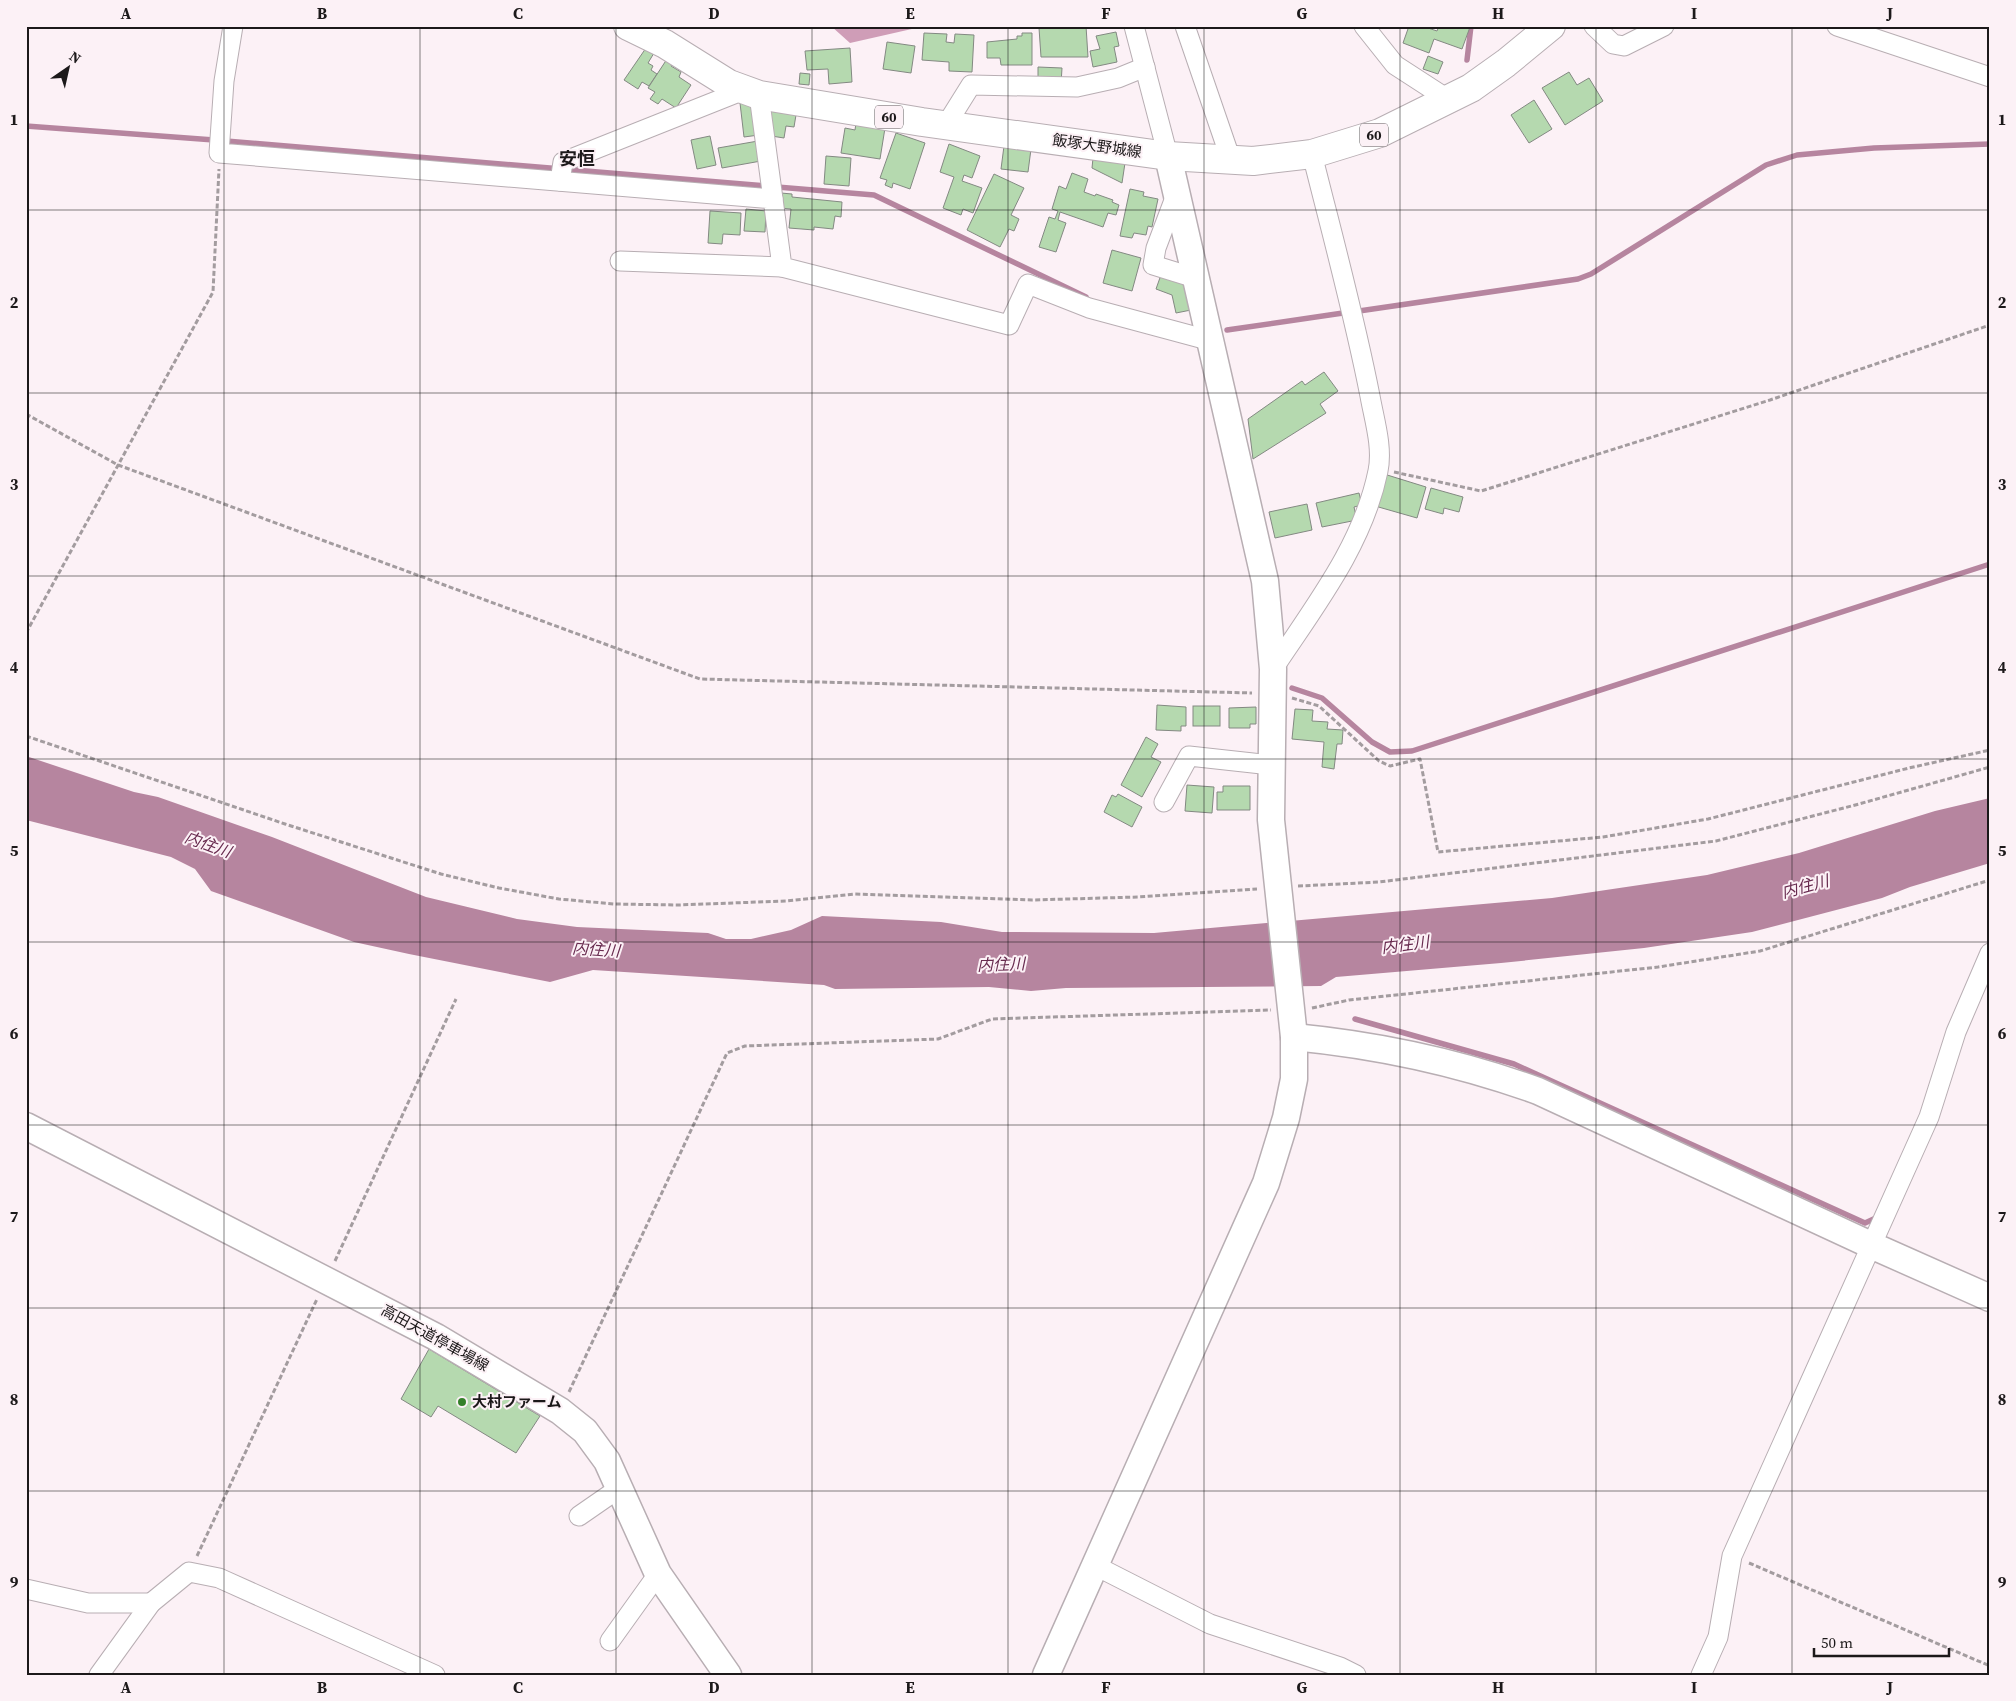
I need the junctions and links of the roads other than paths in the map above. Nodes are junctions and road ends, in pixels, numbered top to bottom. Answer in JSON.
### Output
{"nodes":[{"id":1,"x":233,"y":26,"type":"edge"},
{"id":2,"x":628,"y":26,"type":"edge"},
{"id":3,"x":1134,"y":26,"type":"edge"},
{"id":4,"x":1185,"y":26,"type":"edge"},
{"id":5,"x":1364,"y":26,"type":"edge"},
{"id":6,"x":1551,"y":26,"type":"edge"},
{"id":7,"x":1594,"y":26,"type":"edge"},
{"id":8,"x":1664,"y":26,"type":"edge"},
{"id":9,"x":1838,"y":26,"type":"edge"},
{"id":10,"x":1145,"y":67,"type":"junction"},
{"id":11,"x":1988,"y":72,"type":"edge"},
{"id":12,"x":751,"y":92,"type":"junction"},
{"id":13,"x":1449,"y":100,"type":"junction"},
{"id":14,"x":946,"y":125,"type":"junction"},
{"id":15,"x":1312,"y":154,"type":"junction"},
{"id":16,"x":1168,"y":156,"type":"junction"},
{"id":17,"x":1231,"y":160,"type":"junction"},
{"id":18,"x":562,"y":172,"type":"junction"},
{"id":19,"x":772,"y":189,"type":"junction"},
{"id":20,"x":1176,"y":195,"type":"junction"},
{"id":21,"x":620,"y":261,"type":"dead end"},
{"id":22,"x":782,"y":267,"type":"junction"},
{"id":23,"x":1195,"y":278,"type":"junction"},
{"id":24,"x":1208,"y":340,"type":"junction"},
{"id":25,"x":1273,"y":682,"type":"junction"},
{"id":26,"x":1271,"y":765,"type":"junction"},
{"id":27,"x":1164,"y":802,"type":"dead end"},
{"id":28,"x":1990,"y":953,"type":"edge"},
{"id":29,"x":1294,"y":1037,"type":"junction"},
{"id":30,"x":26,"y":1126,"type":"edge"},
{"id":31,"x":1872,"y":1246,"type":"junction"},
{"id":32,"x":1990,"y":1298,"type":"edge"},
{"id":33,"x":618,"y":1489,"type":"junction"},
{"id":34,"x":579,"y":1516,"type":"dead end"},
{"id":35,"x":1096,"y":1566,"type":"junction"},
{"id":36,"x":658,"y":1574,"type":"junction"},
{"id":37,"x":26,"y":1589,"type":"edge"},
{"id":38,"x":151,"y":1602,"type":"junction"},
{"id":39,"x":610,"y":1641,"type":"dead end"},
{"id":40,"x":98,"y":1675,"type":"edge"},
{"id":41,"x":435,"y":1675,"type":"edge"},
{"id":42,"x":728,"y":1675,"type":"edge"},
{"id":43,"x":1046,"y":1675,"type":"edge"},
{"id":44,"x":1356,"y":1675,"type":"edge"},
{"id":45,"x":1701,"y":1675,"type":"edge"}],
"edges":[{"from":1,"to":18,"type":"street"},
{"from":2,"to":12,"type":"main road","name":"飯塚大野城線","number":"60"},
{"from":3,"to":10,"type":"street"},
{"from":4,"to":17,"type":"street"},
{"from":5,"to":13,"type":"street"},
{"from":6,"to":13,"type":"main road","name":"飯塚大野城線","number":"60"},
{"from":7,"to":8,"type":"street"},
{"from":9,"to":11,"type":"street"},
{"from":10,"to":14,"type":"street"},
{"from":10,"to":16,"type":"street"},
{"from":12,"to":14,"type":"main road","name":"飯塚大野城線","number":"60"},
{"from":12,"to":18,"type":"street"},
{"from":12,"to":19,"type":"street"},
{"from":13,"to":15,"type":"main road","name":"飯塚大野城線","number":"60"},
{"from":14,"to":16,"type":"main road","name":"飯塚大野城線","number":"60"},
{"from":15,"to":17,"type":"main road","name":"飯塚大野城線","number":"60"},
{"from":15,"to":25,"type":"street"},
{"from":16,"to":17,"type":"main road","name":"飯塚大野城線","number":"60"},
{"from":16,"to":20,"type":"street"},
{"from":18,"to":19,"type":"street"},
{"from":19,"to":22,"type":"street"},
{"from":20,"to":23,"type":"street"},
{"from":20,"to":23,"type":"street"},
{"from":21,"to":22,"type":"street"},
{"from":22,"to":24,"type":"street"},
{"from":23,"to":24,"type":"street"},
{"from":24,"to":25,"type":"street"},
{"from":25,"to":26,"type":"street"},
{"from":26,"to":27,"type":"street"},
{"from":26,"to":29,"type":"street"},
{"from":28,"to":31,"type":"street"},
{"from":29,"to":31,"type":"street"},
{"from":29,"to":35,"type":"street"},
{"from":30,"to":33,"type":"street","name":"高田天道停車場線"},
{"from":31,"to":32,"type":"street"},
{"from":31,"to":45,"type":"street"},
{"from":33,"to":34,"type":"street"},
{"from":33,"to":36,"type":"street","name":"高田天道停車場線"},
{"from":35,"to":43,"type":"street"},
{"from":35,"to":44,"type":"street"},
{"from":36,"to":39,"type":"street"},
{"from":36,"to":42,"type":"street","name":"高田天道停車場線"},
{"from":37,"to":38,"type":"street"},
{"from":38,"to":40,"type":"street"},
{"from":38,"to":41,"type":"street"}]}
